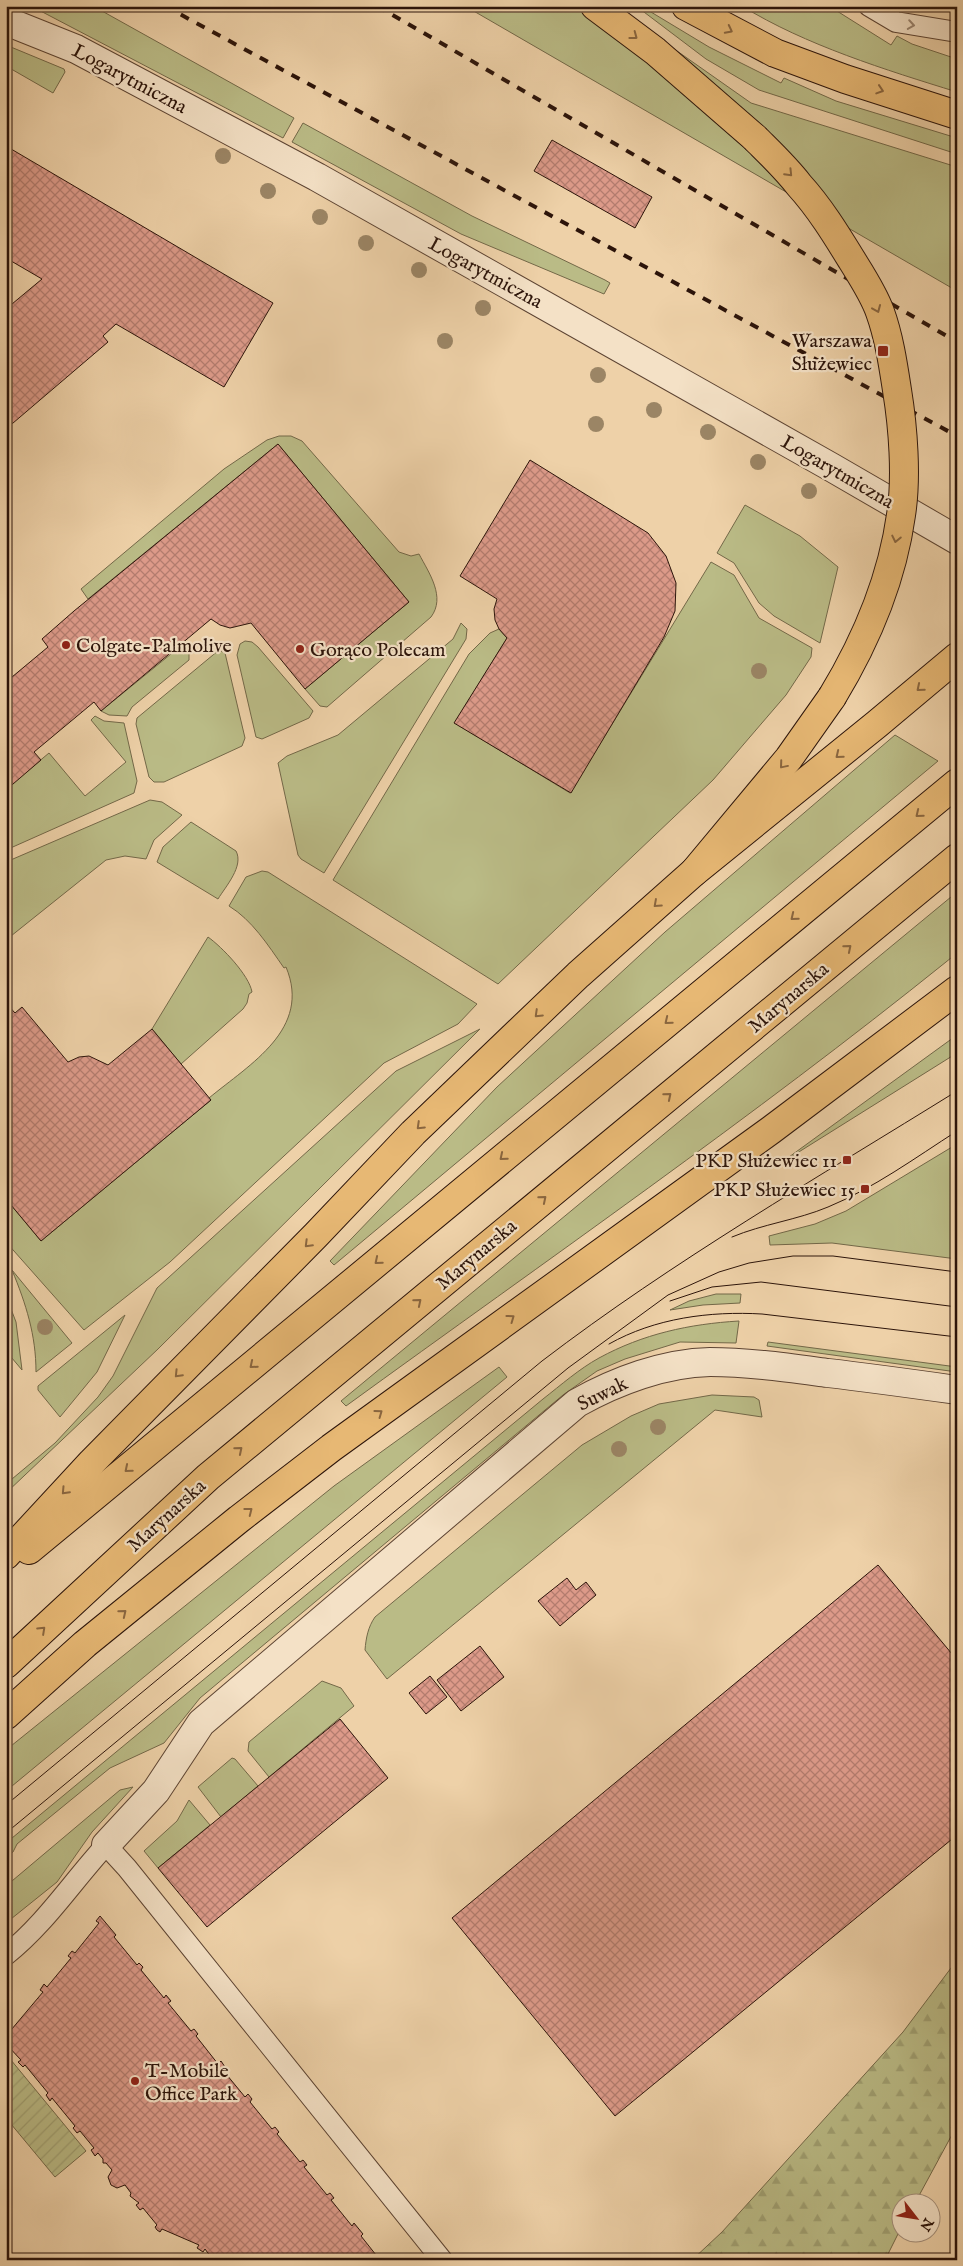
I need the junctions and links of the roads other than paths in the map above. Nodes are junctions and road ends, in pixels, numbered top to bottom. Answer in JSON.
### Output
{"nodes":[{"id":1,"x":596,"y":6,"type":"edge"},
{"id":2,"x":686,"y":6,"type":"edge"},
{"id":3,"x":869,"y":6,"type":"edge"},
{"id":4,"x":6,"y":21,"type":"edge"},
{"id":5,"x":957,"y":32,"type":"edge"},
{"id":6,"x":957,"y":115,"type":"edge"},
{"id":7,"x":957,"y":540,"type":"edge"},
{"id":8,"x":957,"y":657,"type":"edge"},
{"id":9,"x":957,"y":783,"type":"edge"},
{"id":10,"x":957,"y":858,"type":"edge"},
{"id":11,"x":694,"y":872,"type":"junction"},
{"id":12,"x":957,"y":990,"type":"edge"},
{"id":13,"x":957,"y":1390,"type":"edge"},
{"id":14,"x":6,"y":1555,"type":"edge"},
{"id":15,"x":6,"y":1568,"type":"edge"},
{"id":16,"x":6,"y":1664,"type":"edge"},
{"id":17,"x":6,"y":1715,"type":"edge"},
{"id":18,"x":106,"y":1845,"type":"junction"},
{"id":19,"x":6,"y":1955,"type":"edge"},
{"id":20,"x":442,"y":2260,"type":"edge"}],
"edges":[{"from":1,"to":11,"type":"main road","one_way":true,"bridge":true},
{"from":2,"to":6,"type":"main road","one_way":true},
{"from":3,"to":5,"type":"lane","one_way":true},
{"from":4,"to":7,"type":"street","name":"Logarytmiczna"},
{"from":8,"to":11,"type":"main road","one_way":true},
{"from":9,"to":15,"type":"main road","one_way":true},
{"from":16,"to":10,"type":"main road","name":"Marynarska","one_way":true},
{"from":11,"to":14,"type":"main road","one_way":true},
{"from":17,"to":12,"type":"main road","one_way":true},
{"from":13,"to":18,"type":"street","name":"Suwak"},
{"from":18,"to":19,"type":"lane"},
{"from":18,"to":20,"type":"lane"}]}
